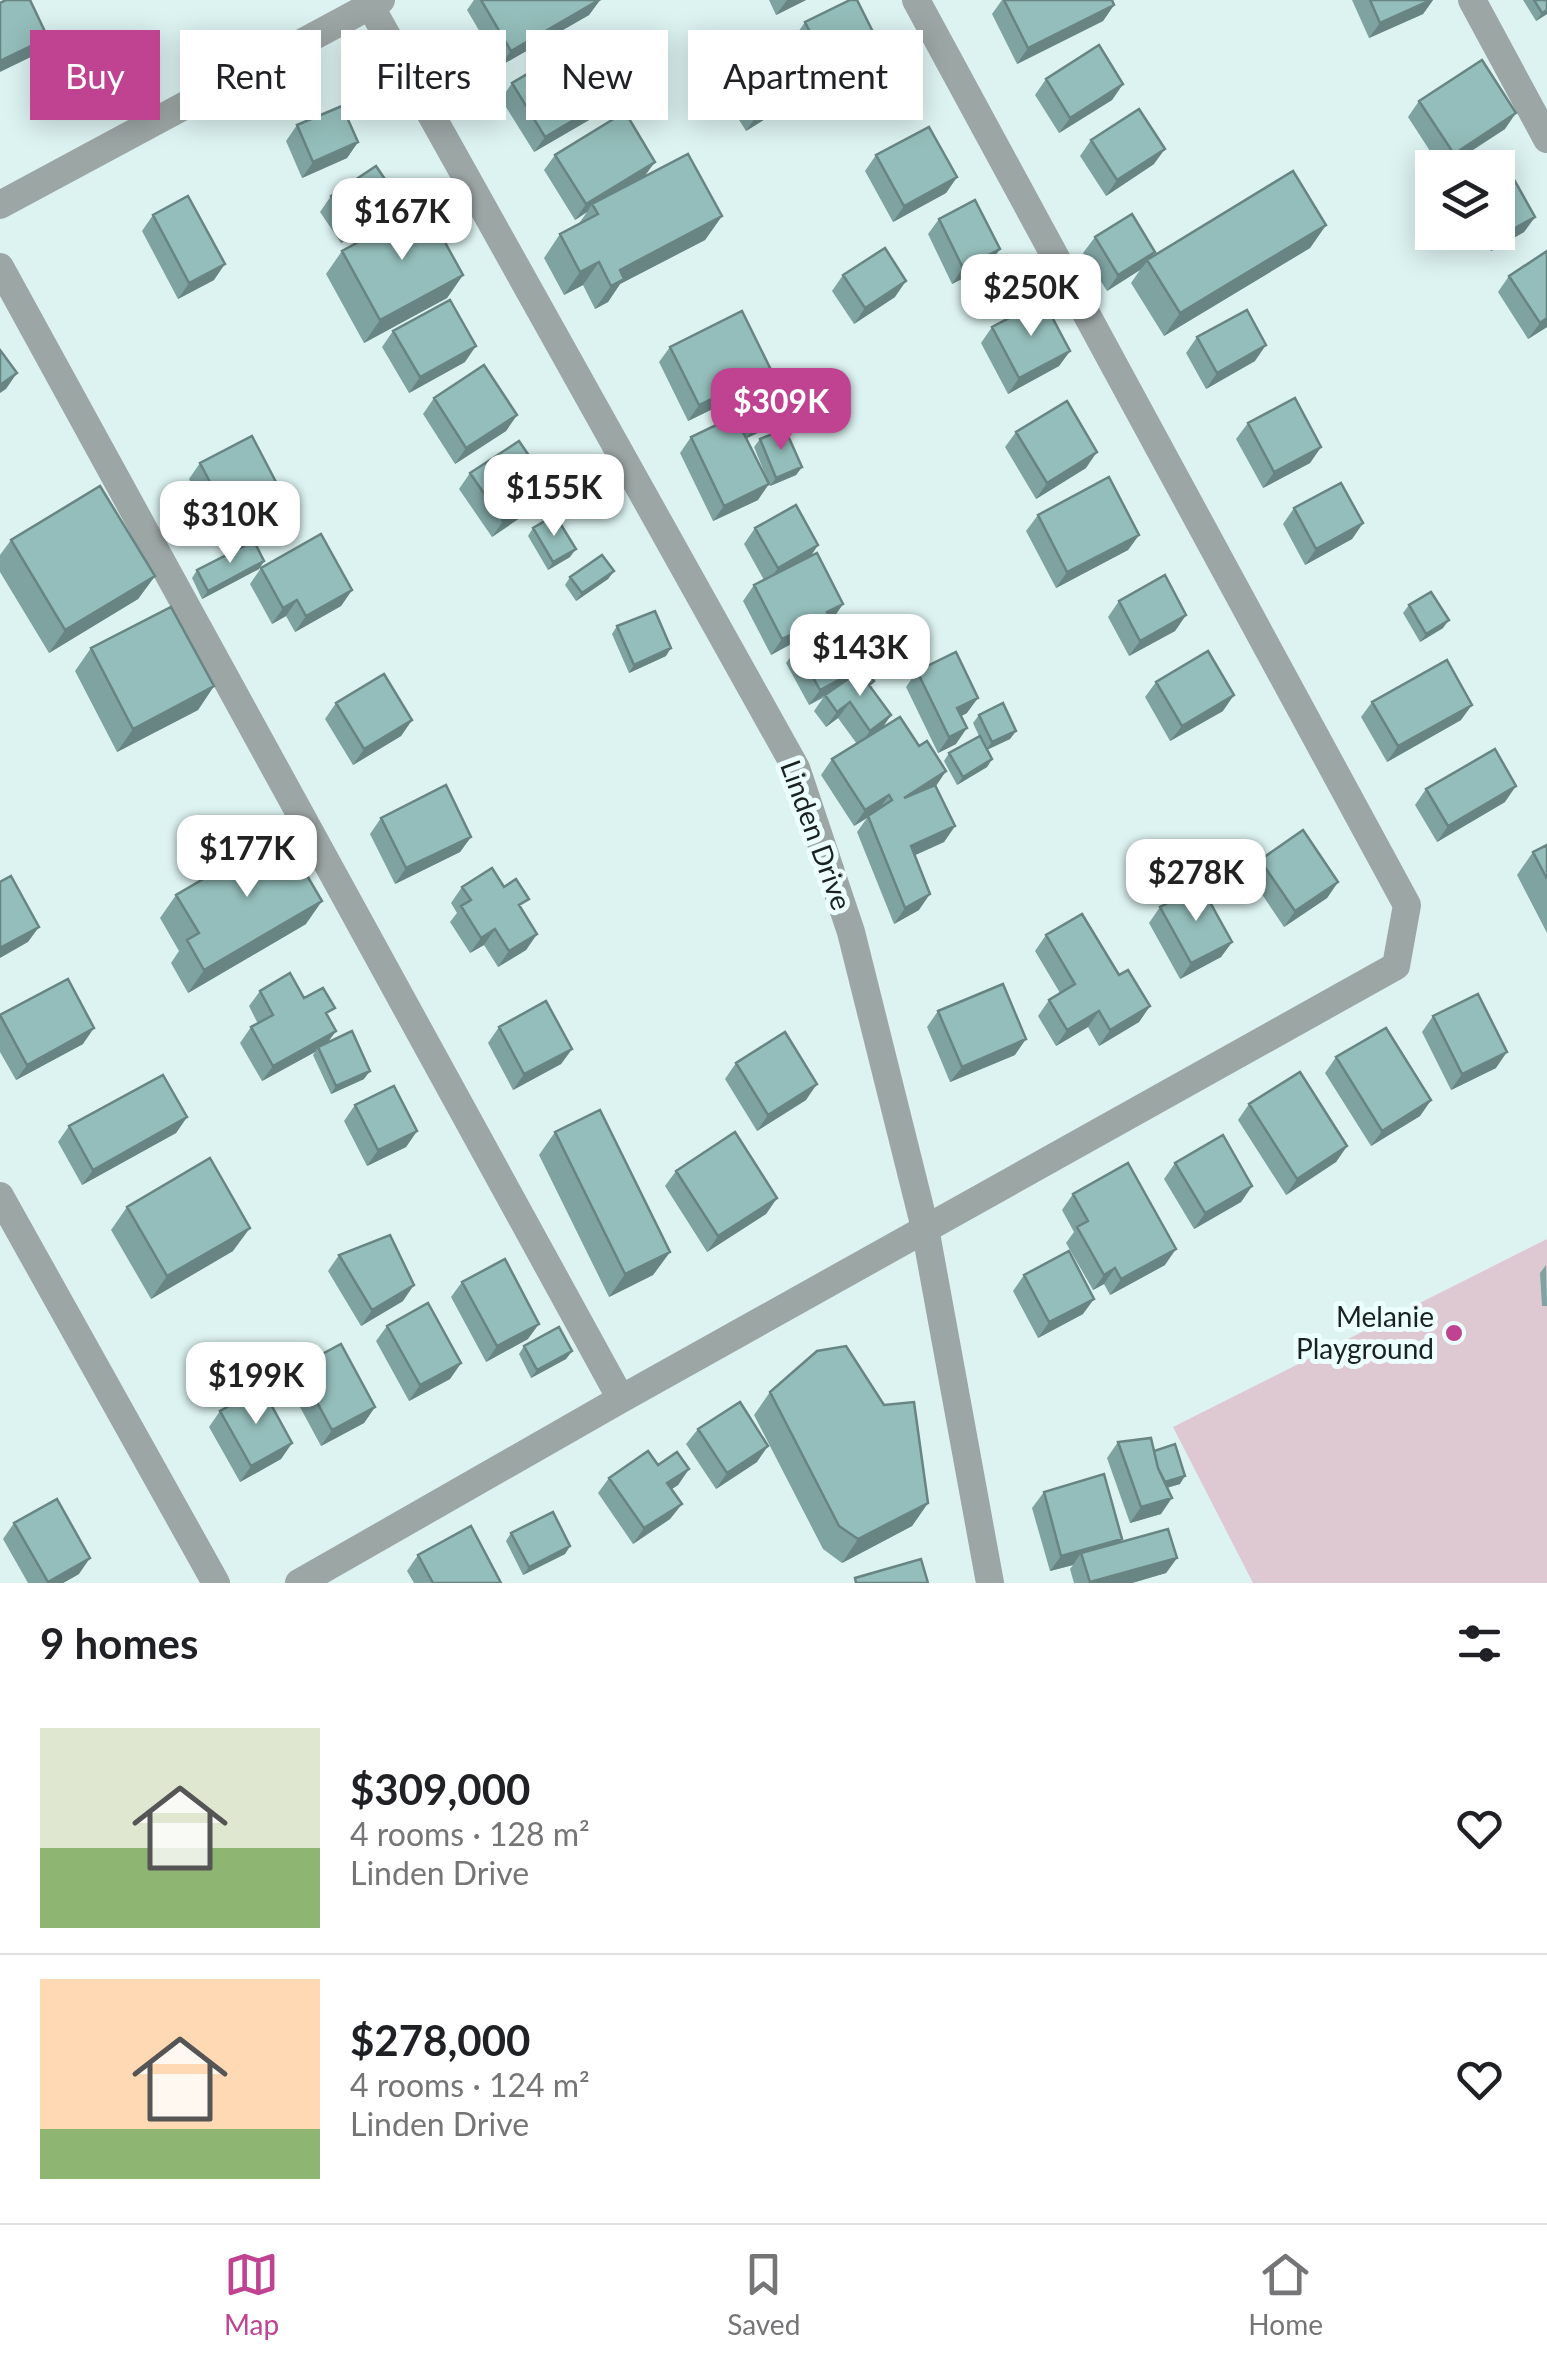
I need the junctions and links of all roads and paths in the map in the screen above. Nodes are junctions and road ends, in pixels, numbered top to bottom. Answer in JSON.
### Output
{"nodes":[{"id":1,"x":916,"y":0,"type":"edge"},
{"id":2,"x":1472,"y":0,"type":"edge"},
{"id":3,"x":373,"y":2,"type":"edge"},
{"id":4,"x":1547,"y":139,"type":"edge"},
{"id":5,"x":0,"y":205,"type":"edge"},
{"id":6,"x":0,"y":267,"type":"edge"},
{"id":7,"x":0,"y":1196,"type":"edge"},
{"id":8,"x":925,"y":1228,"type":"junction"},
{"id":9,"x":621,"y":1399,"type":"junction"},
{"id":10,"x":216,"y":1583,"type":"edge"},
{"id":11,"x":299,"y":1583,"type":"edge"},
{"id":12,"x":990,"y":1583,"type":"edge"}],
"edges":[{"from":1,"to":8,"type":"street"},
{"from":2,"to":4,"type":"street"},
{"from":3,"to":5,"type":"street"},
{"from":3,"to":8,"type":"street","name":"Linden Drive"},
{"from":6,"to":9,"type":"street"},
{"from":7,"to":10,"type":"street"},
{"from":8,"to":9,"type":"street"},
{"from":8,"to":12,"type":"street","name":"Linden Drive"},
{"from":9,"to":11,"type":"street"}]}
